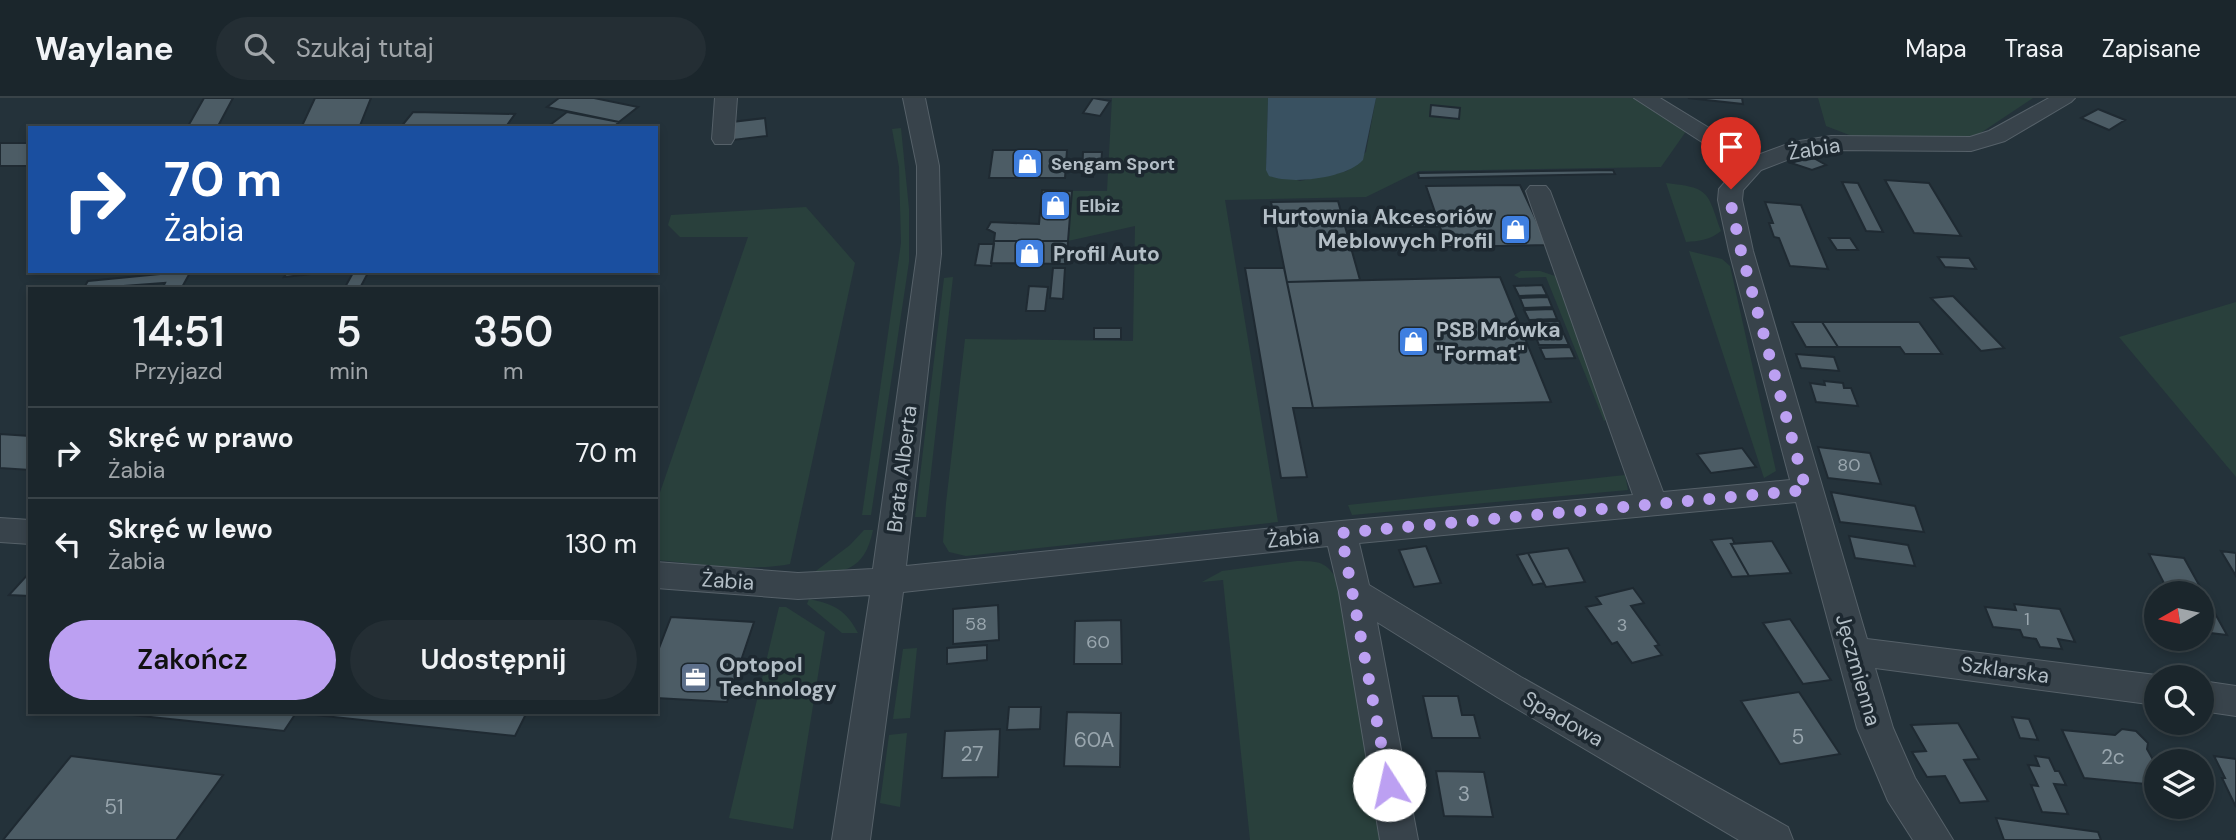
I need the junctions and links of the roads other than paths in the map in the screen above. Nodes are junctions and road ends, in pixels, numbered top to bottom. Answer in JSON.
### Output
{"nodes":[{"id":1,"x":726,"y":98,"type":"edge"},
{"id":2,"x":914,"y":98,"type":"edge"},
{"id":3,"x":1645,"y":98,"type":"edge"},
{"id":4,"x":2064,"y":98,"type":"edge"},
{"id":5,"x":723,"y":139,"type":"dead end"},
{"id":6,"x":1753,"y":164,"type":"junction"},
{"id":7,"x":1538,"y":191,"type":"dead end"},
{"id":8,"x":1806,"y":490,"type":"junction"},
{"id":9,"x":1652,"y":504,"type":"junction"},
{"id":10,"x":0,"y":530,"type":"edge"},
{"id":11,"x":28,"y":533,"type":"edge"},
{"id":12,"x":1341,"y":533,"type":"junction"},
{"id":13,"x":658,"y":575,"type":"edge"},
{"id":14,"x":888,"y":581,"type":"junction"},
{"id":15,"x":1355,"y":592,"type":"junction"},
{"id":16,"x":1853,"y":651,"type":"junction"},
{"id":17,"x":2144,"y":688,"type":"edge"},
{"id":18,"x":2214,"y":698,"type":"edge"},
{"id":19,"x":2236,"y":701,"type":"edge"},
{"id":20,"x":851,"y":840,"type":"edge"},
{"id":21,"x":1399,"y":840,"type":"edge"},
{"id":22,"x":1773,"y":840,"type":"edge"},
{"id":23,"x":1934,"y":840,"type":"edge"}],
"edges":[{"from":1,"to":5,"type":"street"},
{"from":2,"to":14,"type":"street","name":"Brata Alberta"},
{"from":3,"to":6,"type":"street"},
{"from":4,"to":6,"type":"street","name":"Żabia"},
{"from":6,"to":8,"type":"street"},
{"from":7,"to":9,"type":"street"},
{"from":8,"to":9,"type":"street","name":"Żabia"},
{"from":8,"to":16,"type":"street","name":"Jęczmienna"},
{"from":9,"to":12,"type":"street","name":"Żabia"},
{"from":10,"to":11,"type":"street"},
{"from":12,"to":14,"type":"street","name":"Żabia"},
{"from":12,"to":15,"type":"street"},
{"from":13,"to":14,"type":"street","name":"Żabia"},
{"from":14,"to":20,"type":"street","name":"Brata Alberta"},
{"from":15,"to":21,"type":"street"},
{"from":15,"to":22,"type":"street","name":"Spadowa"},
{"from":16,"to":17,"type":"street","name":"Szklarska"},
{"from":16,"to":23,"type":"street","name":"Jęczmienna"},
{"from":18,"to":19,"type":"street"}]}
